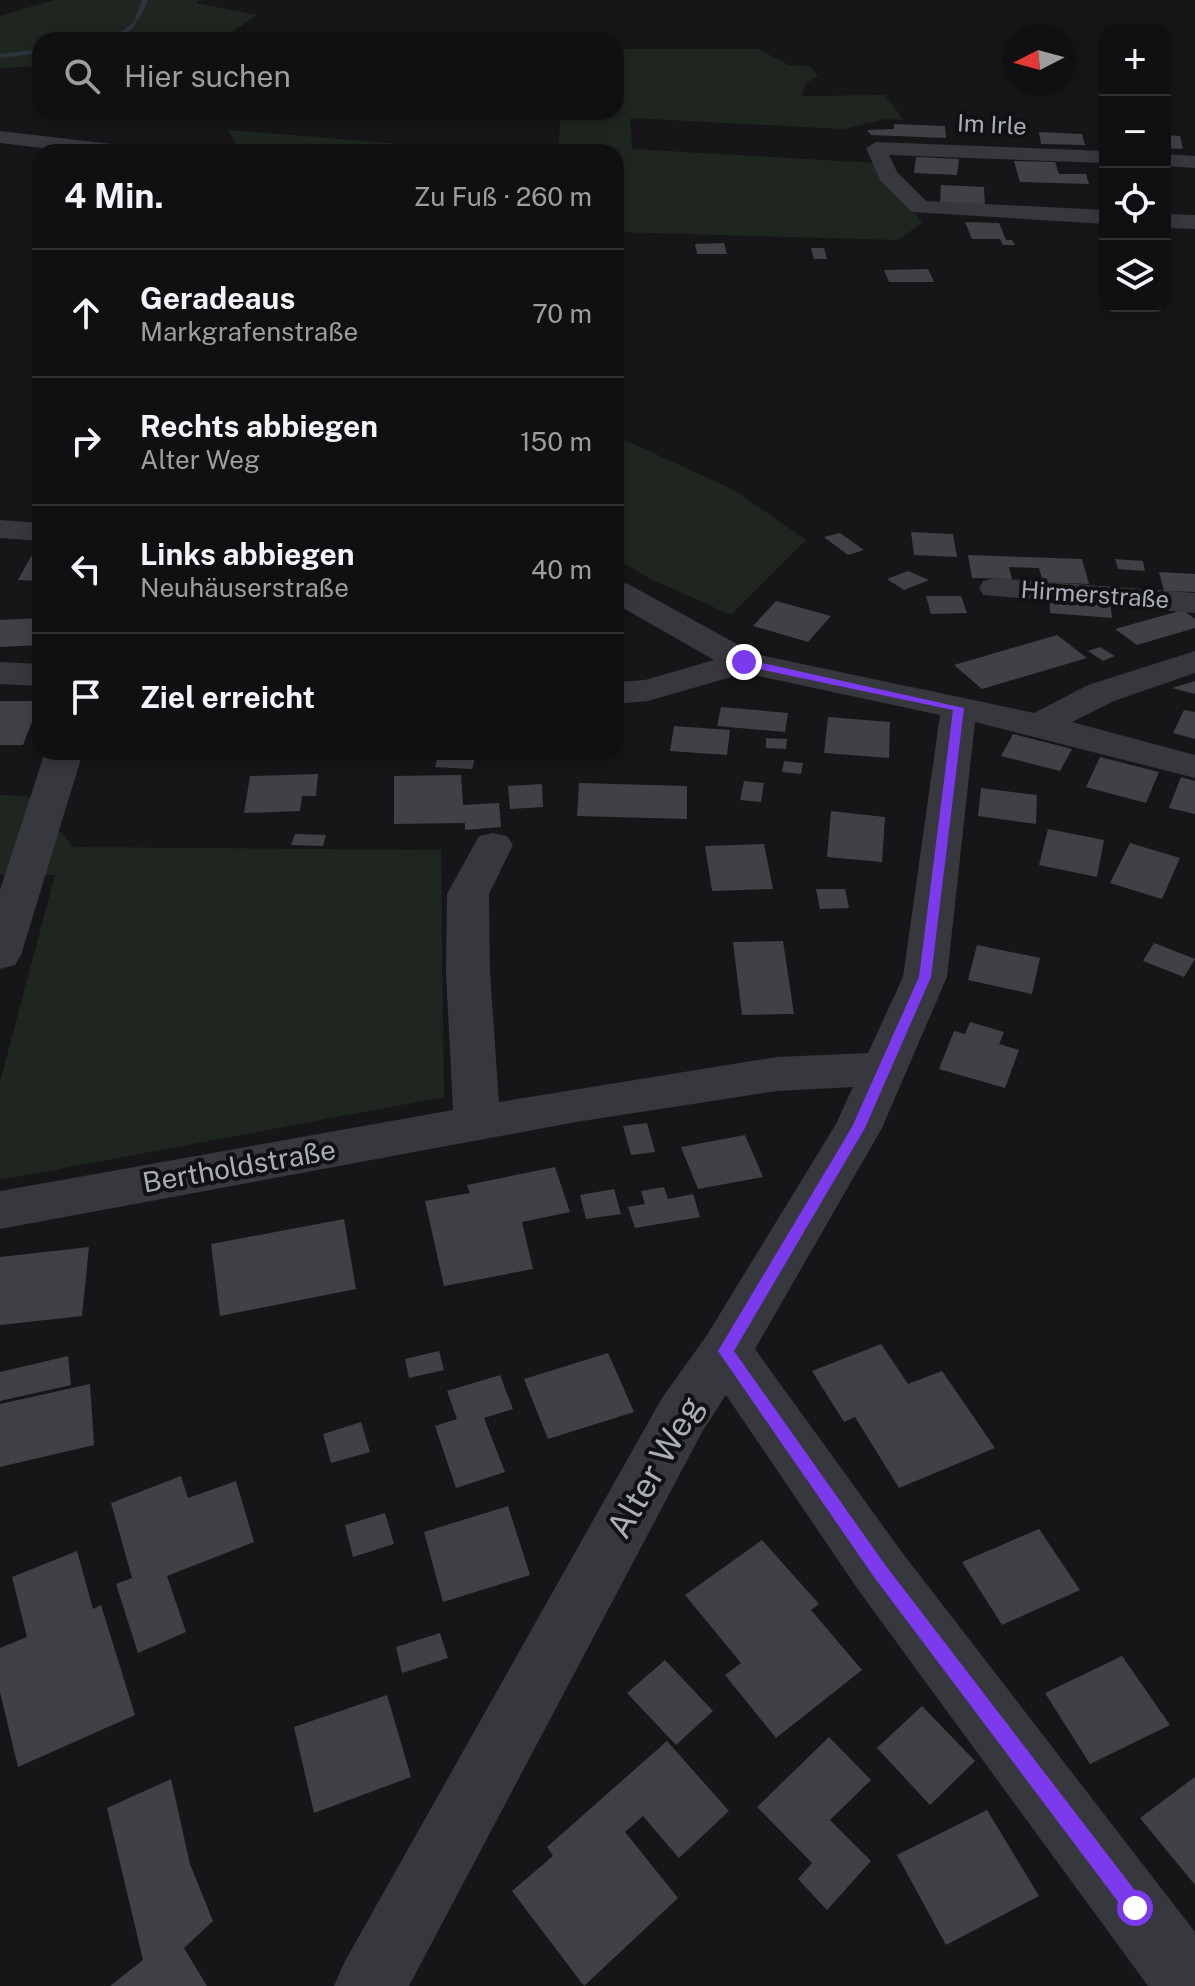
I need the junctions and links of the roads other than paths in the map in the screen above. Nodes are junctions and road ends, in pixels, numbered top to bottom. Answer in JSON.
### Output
{"nodes":[{"id":1,"x":0,"y":137,"type":"edge"},
{"id":2,"x":73,"y":144,"type":"edge"},
{"id":3,"x":1099,"y":157,"type":"edge"},
{"id":4,"x":1171,"y":160,"type":"edge"},
{"id":5,"x":1195,"y":162,"type":"edge"},
{"id":6,"x":1099,"y":217,"type":"edge"},
{"id":7,"x":1171,"y":221,"type":"edge"},
{"id":8,"x":1195,"y":222,"type":"edge"},
{"id":9,"x":0,"y":529,"type":"edge"},
{"id":10,"x":32,"y":531,"type":"edge"},
{"id":11,"x":995,"y":588,"type":"dead end"},
{"id":12,"x":624,"y":595,"type":"edge"},
{"id":13,"x":1195,"y":603,"type":"edge"},
{"id":14,"x":1195,"y":661,"type":"edge"},
{"id":15,"x":744,"y":662,"type":"junction"},
{"id":16,"x":0,"y":673,"type":"edge"},
{"id":17,"x":32,"y":675,"type":"edge"},
{"id":18,"x":624,"y":692,"type":"edge"},
{"id":19,"x":959,"y":708,"type":"junction"},
{"id":20,"x":1039,"y":725,"type":"junction"},
{"id":21,"x":61,"y":760,"type":"edge"},
{"id":22,"x":1195,"y":767,"type":"edge"},
{"id":23,"x":493,"y":845,"type":"dead end"},
{"id":24,"x":0,"y":955,"type":"edge"},
{"id":25,"x":884,"y":1069,"type":"junction"},
{"id":26,"x":477,"y":1122,"type":"junction"},
{"id":27,"x":0,"y":1210,"type":"edge"},
{"id":28,"x":726,"y":1351,"type":"junction"},
{"id":29,"x":370,"y":1986,"type":"edge"},
{"id":30,"x":1192,"y":1986,"type":"edge"}],
"edges":[{"from":1,"to":2,"type":"street"},
{"from":3,"to":6,"type":"street","name":"Im Irle"},
{"from":4,"to":5,"type":"street"},
{"from":7,"to":8,"type":"street"},
{"from":9,"to":10,"type":"street"},
{"from":11,"to":13,"type":"street","name":"Hirmerstraße"},
{"from":12,"to":15,"type":"street"},
{"from":14,"to":20,"type":"street"},
{"from":15,"to":18,"type":"street"},
{"from":15,"to":19,"type":"street"},
{"from":16,"to":17,"type":"street"},
{"from":19,"to":20,"type":"street"},
{"from":19,"to":25,"type":"street","name":"Alter Weg"},
{"from":20,"to":22,"type":"street"},
{"from":21,"to":24,"type":"street"},
{"from":23,"to":26,"type":"street"},
{"from":25,"to":26,"type":"street","name":"Bertholdstraße"},
{"from":25,"to":28,"type":"street","name":"Alter Weg"},
{"from":26,"to":27,"type":"street","name":"Bertholdstraße"},
{"from":28,"to":29,"type":"street","name":"Alter Weg"},
{"from":28,"to":30,"type":"street"}]}
